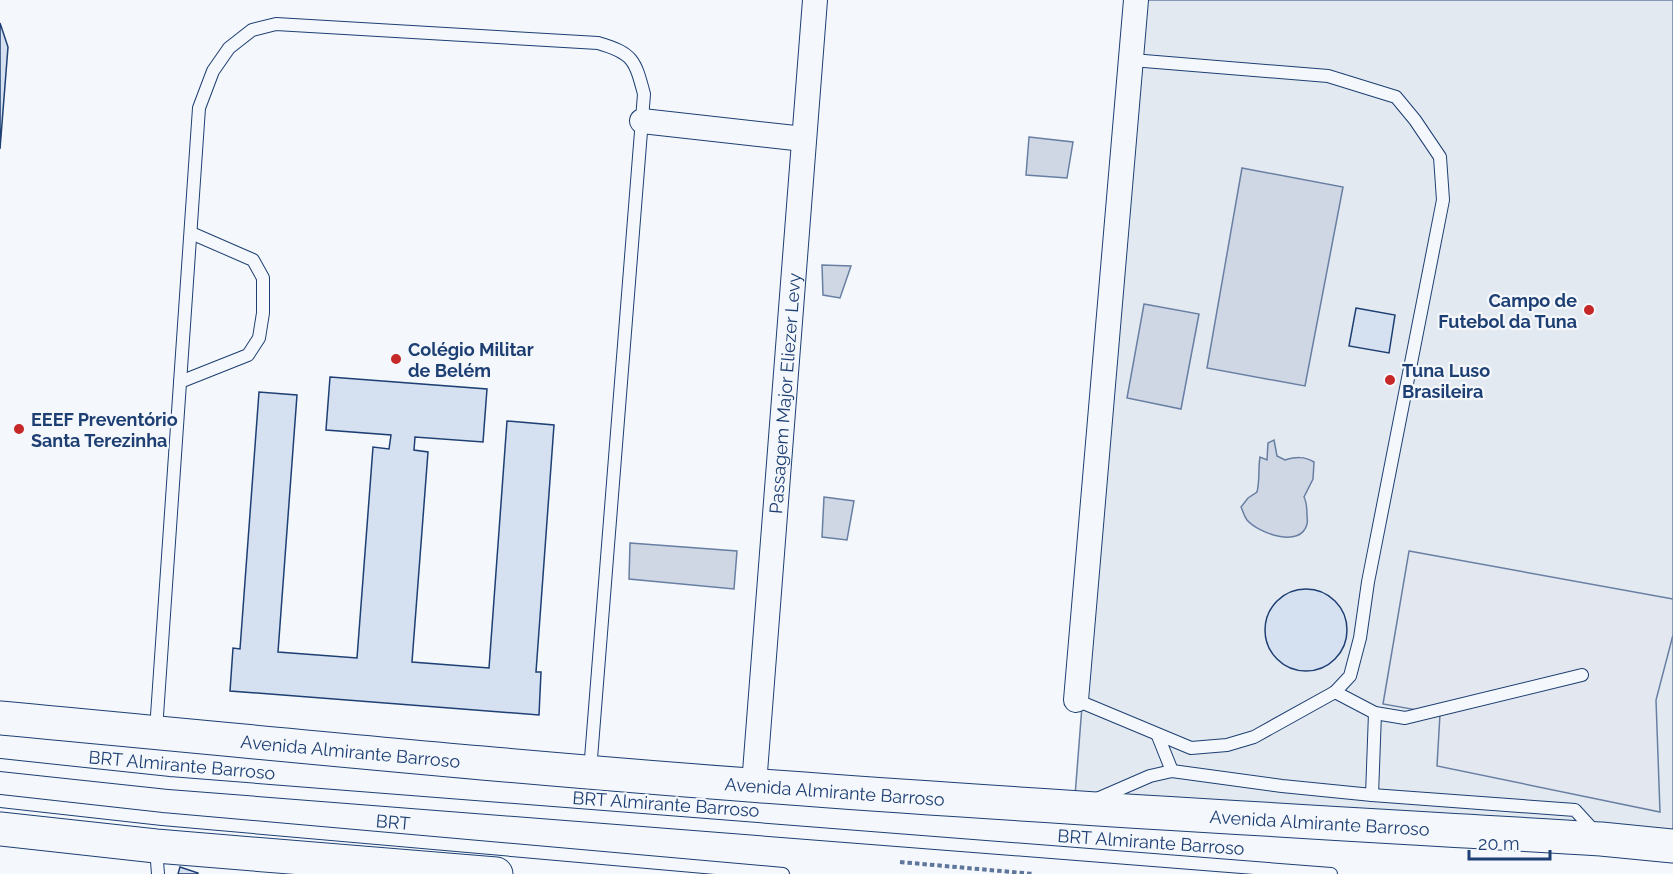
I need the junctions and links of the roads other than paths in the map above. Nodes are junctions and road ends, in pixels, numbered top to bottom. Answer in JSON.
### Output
{"nodes":[{"id":1,"x":815,"y":0,"type":"edge"},
{"id":2,"x":1136,"y":0,"type":"edge"},
{"id":3,"x":1132,"y":60,"type":"junction"},
{"id":4,"x":642,"y":121,"type":"junction"},
{"id":5,"x":804,"y":139,"type":"junction"},
{"id":6,"x":191,"y":233,"type":"junction"},
{"id":7,"x":180,"y":382,"type":"junction"},
{"id":8,"x":1582,"y":675,"type":"dead end"},
{"id":9,"x":1335,"y":692,"type":"junction"},
{"id":10,"x":1076,"y":700,"type":"joint"},
{"id":11,"x":1375,"y":713,"type":"junction"},
{"id":12,"x":0,"y":718,"type":"edge"},
{"id":13,"x":156,"y":732,"type":"junction"},
{"id":14,"x":1158,"y":736,"type":"junction"},
{"id":15,"x":0,"y":765,"type":"edge"},
{"id":16,"x":1172,"y":771,"type":"junction"},
{"id":17,"x":590,"y":772,"type":"junction"},
{"id":18,"x":754,"y":785,"type":"junction"},
{"id":19,"x":1372,"y":795,"type":"junction"},
{"id":20,"x":0,"y":801,"type":"edge"},
{"id":21,"x":1077,"y":808,"type":"junction"},
{"id":22,"x":0,"y":829,"type":"edge"},
{"id":23,"x":1601,"y":839,"type":"junction"},
{"id":24,"x":1673,"y":846,"type":"edge"},
{"id":25,"x":157,"y":860,"type":"edge"},
{"id":26,"x":496,"y":874,"type":"edge"},
{"id":27,"x":783,"y":874,"type":"edge"},
{"id":28,"x":1330,"y":874,"type":"edge"}],
"edges":[{"from":1,"to":5,"type":"street","name":"Passagem Major Eliezer Levy"},
{"from":2,"to":3,"type":"street"},
{"from":3,"to":9,"type":"lane"},
{"from":3,"to":10,"type":"street"},
{"from":4,"to":5,"type":"street"},
{"from":4,"to":6,"type":"lane"},
{"from":4,"to":17,"type":"lane"},
{"from":5,"to":18,"type":"street","name":"Passagem Major Eliezer Levy"},
{"from":6,"to":7,"type":"lane"},
{"from":6,"to":7,"type":"lane"},
{"from":7,"to":13,"type":"lane"},
{"from":8,"to":11,"type":"lane"},
{"from":9,"to":11,"type":"lane"},
{"from":9,"to":14,"type":"lane"},
{"from":10,"to":14,"type":"lane"},
{"from":11,"to":19,"type":"lane"},
{"from":12,"to":13,"type":"highway","name":"Avenida Almirante Barroso"},
{"from":13,"to":17,"type":"highway","name":"Avenida Almirante Barroso"},
{"from":14,"to":16,"type":"lane"},
{"from":15,"to":28,"type":"lane","name":"BRT Almirante Barroso"},
{"from":16,"to":19,"type":"lane"},
{"from":16,"to":21,"type":"lane"},
{"from":17,"to":18,"type":"highway","name":"Avenida Almirante Barroso"},
{"from":18,"to":21,"type":"highway","name":"Avenida Almirante Barroso"},
{"from":19,"to":23,"type":"lane"},
{"from":20,"to":27,"type":"lane","name":"BRT"},
{"from":21,"to":23,"type":"highway","name":"Avenida Almirante Barroso"},
{"from":22,"to":25,"type":"highway"},
{"from":23,"to":24,"type":"highway","name":"Avenida Almirante Barroso"},
{"from":25,"to":26,"type":"highway"}]}
